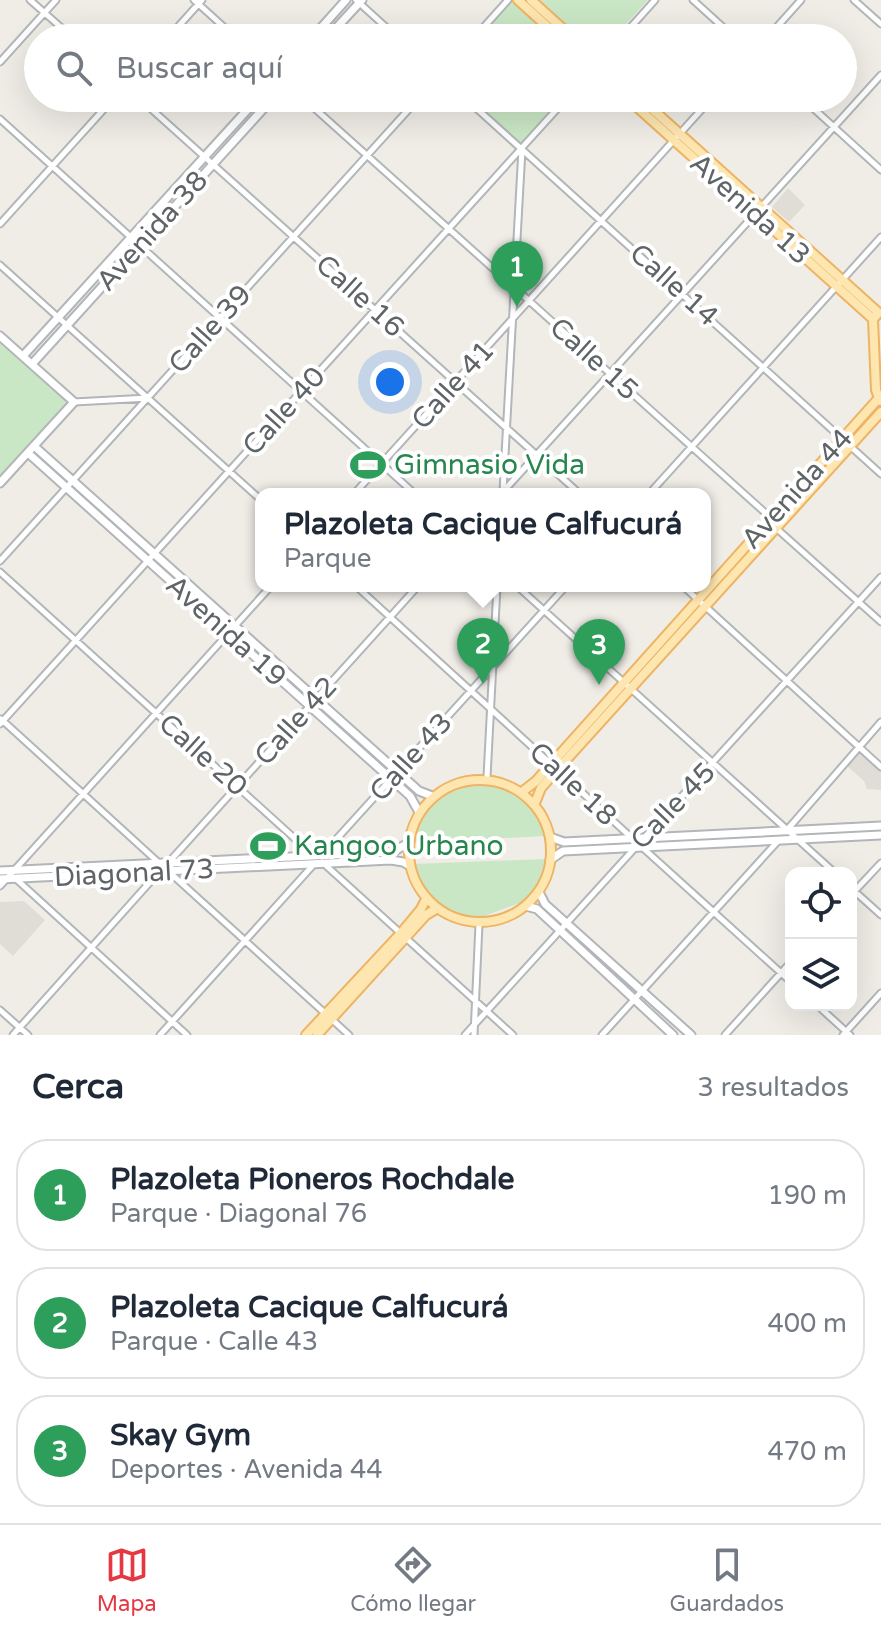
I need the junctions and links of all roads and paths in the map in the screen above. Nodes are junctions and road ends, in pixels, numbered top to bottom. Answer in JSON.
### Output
{"nodes":[{"id":1,"x":30,"y":0,"type":"edge"},
{"id":2,"x":56,"y":0,"type":"edge"},
{"id":3,"x":346,"y":0,"type":"edge"},
{"id":4,"x":508,"y":0,"type":"edge"},
{"id":5,"x":518,"y":0,"type":"edge"},
{"id":6,"x":531,"y":0,"type":"edge"},
{"id":7,"x":655,"y":0,"type":"edge"},
{"id":8,"x":693,"y":0,"type":"edge"},
{"id":9,"x":801,"y":0,"type":"edge"},
{"id":10,"x":854,"y":0,"type":"edge"},
{"id":11,"x":198,"y":1,"type":"edge"},
{"id":12,"x":359,"y":1,"type":"edge"},
{"id":13,"x":44,"y":13,"type":"junction"},
{"id":14,"x":34,"y":24,"type":"edge"},
{"id":15,"x":57,"y":24,"type":"edge"},
{"id":16,"x":179,"y":24,"type":"edge"},
{"id":17,"x":222,"y":24,"type":"edge"},
{"id":18,"x":325,"y":24,"type":"edge"},
{"id":19,"x":339,"y":24,"type":"edge"},
{"id":20,"x":383,"y":24,"type":"edge"},
{"id":21,"x":487,"y":24,"type":"edge"},
{"id":22,"x":545,"y":24,"type":"edge"},
{"id":23,"x":558,"y":24,"type":"edge"},
{"id":24,"x":634,"y":24,"type":"edge"},
{"id":25,"x":720,"y":24,"type":"edge"},
{"id":26,"x":780,"y":24,"type":"edge"},
{"id":27,"x":881,"y":24,"type":"edge"},
{"id":28,"x":24,"y":35,"type":"edge"},
{"id":29,"x":0,"y":62,"type":"edge"},
{"id":30,"x":881,"y":75,"type":"edge"},
{"id":31,"x":857,"y":102,"type":"edge"},
{"id":32,"x":101,"y":112,"type":"edge"},
{"id":33,"x":155,"y":112,"type":"edge"},
{"id":34,"x":245,"y":112,"type":"edge"},
{"id":35,"x":260,"y":112,"type":"edge"},
{"id":36,"x":318,"y":112,"type":"edge"},
{"id":37,"x":406,"y":112,"type":"edge"},
{"id":38,"x":481,"y":112,"type":"edge"},
{"id":39,"x":554,"y":112,"type":"edge"},
{"id":40,"x":645,"y":112,"type":"edge"},
{"id":41,"x":653,"y":112,"type":"edge"},
{"id":42,"x":699,"y":112,"type":"edge"},
{"id":43,"x":817,"y":112,"type":"edge"},
{"id":44,"x":848,"y":112,"type":"edge"},
{"id":45,"x":0,"y":119,"type":"edge"},
{"id":46,"x":834,"y":127,"type":"junction"},
{"id":47,"x":677,"y":137,"type":"junction"},
{"id":48,"x":522,"y":148,"type":"junction"},
{"id":49,"x":204,"y":156,"type":"junction"},
{"id":50,"x":367,"y":156,"type":"junction"},
{"id":51,"x":213,"y":164,"type":"junction"},
{"id":52,"x":52,"y":166,"type":"junction"},
{"id":53,"x":881,"y":170,"type":"edge"},
{"id":54,"x":758,"y":210,"type":"junction"},
{"id":55,"x":601,"y":220,"type":"junction"},
{"id":56,"x":0,"y":224,"type":"edge"},
{"id":57,"x":449,"y":229,"type":"junction"},
{"id":58,"x":294,"y":237,"type":"junction"},
{"id":59,"x":881,"y":237,"type":"edge"},
{"id":60,"x":131,"y":238,"type":"junction"},
{"id":61,"x":139,"y":245,"type":"junction"},
{"id":62,"x":0,"y":265,"type":"edge"},
{"id":63,"x":840,"y":283,"type":"junction"},
{"id":64,"x":514,"y":288,"type":"junction"},
{"id":65,"x":683,"y":293,"type":"junction"},
{"id":66,"x":529,"y":301,"type":"junction"},
{"id":67,"x":375,"y":310,"type":"junction"},
{"id":68,"x":878,"y":315,"type":"edge"},
{"id":69,"x":58,"y":317,"type":"junction"},
{"id":70,"x":220,"y":318,"type":"junction"},
{"id":71,"x":512,"y":319,"type":"junction"},
{"id":72,"x":67,"y":325,"type":"junction"},
{"id":73,"x":0,"y":336,"type":"edge"},
{"id":74,"x":23,"y":356,"type":"junction"},
{"id":75,"x":32,"y":364,"type":"junction"},
{"id":76,"x":764,"y":367,"type":"junction"},
{"id":77,"x":610,"y":374,"type":"junction"},
{"id":78,"x":455,"y":382,"type":"junction"},
{"id":79,"x":301,"y":391,"type":"junction"},
{"id":80,"x":148,"y":398,"type":"junction"},
{"id":81,"x":880,"y":400,"type":"edge"},
{"id":82,"x":74,"y":402,"type":"junction"},
{"id":83,"x":881,"y":412,"type":"edge"},
{"id":84,"x":506,"y":429,"type":"junction"},
{"id":85,"x":843,"y":438,"type":"junction"},
{"id":86,"x":851,"y":445,"type":"junction"},
{"id":87,"x":34,"y":446,"type":"junction"},
{"id":88,"x":692,"y":447,"type":"junction"},
{"id":89,"x":28,"y":453,"type":"junction"},
{"id":90,"x":537,"y":455,"type":"junction"},
{"id":91,"x":381,"y":464,"type":"junction"},
{"id":92,"x":229,"y":471,"type":"junction"},
{"id":93,"x":881,"y":474,"type":"edge"},
{"id":94,"x":73,"y":480,"type":"junction"},
{"id":95,"x":0,"y":483,"type":"edge"},
{"id":96,"x":66,"y":487,"type":"junction"},
{"id":97,"x":359,"y":488,"type":"edge"},
{"id":98,"x":408,"y":488,"type":"edge"},
{"id":99,"x":502,"y":488,"type":"edge"},
{"id":100,"x":507,"y":488,"type":"edge"},
{"id":101,"x":573,"y":488,"type":"edge"},
{"id":102,"x":654,"y":488,"type":"edge"},
{"id":103,"x":255,"y":495,"type":"edge"},
{"id":104,"x":771,"y":518,"type":"junction"},
{"id":105,"x":776,"y":528,"type":"junction"},
{"id":106,"x":154,"y":553,"type":"junction"},
{"id":107,"x":0,"y":561,"type":"edge"},
{"id":108,"x":148,"y":561,"type":"junction"},
{"id":109,"x":0,"y":572,"type":"edge"},
{"id":110,"x":881,"y":577,"type":"edge"},
{"id":111,"x":711,"y":584,"type":"edge"},
{"id":112,"x":266,"y":592,"type":"edge"},
{"id":113,"x":363,"y":592,"type":"edge"},
{"id":114,"x":413,"y":592,"type":"edge"},
{"id":115,"x":497,"y":592,"type":"edge"},
{"id":116,"x":524,"y":592,"type":"edge"},
{"id":117,"x":560,"y":592,"type":"edge"},
{"id":118,"x":689,"y":592,"type":"edge"},
{"id":119,"x":703,"y":592,"type":"edge"},
{"id":120,"x":697,"y":599,"type":"junction"},
{"id":121,"x":859,"y":603,"type":"junction"},
{"id":122,"x":705,"y":606,"type":"junction"},
{"id":123,"x":544,"y":610,"type":"junction"},
{"id":124,"x":390,"y":617,"type":"junction"},
{"id":125,"x":881,"y":622,"type":"edge"},
{"id":126,"x":235,"y":626,"type":"junction"},
{"id":127,"x":228,"y":633,"type":"junction"},
{"id":128,"x":76,"y":640,"type":"junction"},
{"id":129,"x":494,"y":665,"type":"junction"},
{"id":130,"x":623,"y":681,"type":"junction"},
{"id":131,"x":788,"y":682,"type":"junction"},
{"id":132,"x":630,"y":688,"type":"junction"},
{"id":133,"x":471,"y":690,"type":"junction"},
{"id":134,"x":316,"y":699,"type":"junction"},
{"id":135,"x":310,"y":706,"type":"junction"},
{"id":136,"x":491,"y":708,"type":"junction"},
{"id":137,"x":156,"y":713,"type":"junction"},
{"id":138,"x":1,"y":721,"type":"edge"},
{"id":139,"x":881,"y":722,"type":"edge"},
{"id":140,"x":859,"y":747,"type":"junction"},
{"id":141,"x":713,"y":763,"type":"junction"},
{"id":142,"x":554,"y":767,"type":"junction"},
{"id":143,"x":881,"y":767,"type":"edge"},
{"id":144,"x":397,"y":771,"type":"junction"},
{"id":145,"x":487,"y":777,"type":"junction"},
{"id":146,"x":391,"y":779,"type":"junction"},
{"id":147,"x":238,"y":786,"type":"junction"},
{"id":148,"x":522,"y":792,"type":"junction"},
{"id":149,"x":83,"y":794,"type":"junction"},
{"id":150,"x":432,"y":796,"type":"junction"},
{"id":151,"x":535,"y":803,"type":"junction"},
{"id":152,"x":419,"y":812,"type":"junction"},
{"id":153,"x":881,"y":826,"type":"edge"},
{"id":154,"x":787,"y":831,"type":"junction"},
{"id":155,"x":881,"y":835,"type":"edge"},
{"id":156,"x":550,"y":837,"type":"junction"},
{"id":157,"x":797,"y":840,"type":"junction"},
{"id":158,"x":778,"y":841,"type":"junction"},
{"id":159,"x":408,"y":843,"type":"junction"},
{"id":160,"x":637,"y":843,"type":"junction"},
{"id":161,"x":318,"y":860,"type":"junction"},
{"id":162,"x":550,"y":860,"type":"junction"},
{"id":163,"x":881,"y":863,"type":"edge"},
{"id":164,"x":0,"y":864,"type":"edge"},
{"id":165,"x":410,"y":866,"type":"junction"},
{"id":166,"x":164,"y":867,"type":"junction"},
{"id":167,"x":828,"y":867,"type":"edge"},
{"id":168,"x":7,"y":876,"type":"edge"},
{"id":169,"x":857,"y":886,"type":"edge"},
{"id":170,"x":539,"y":892,"type":"junction"},
{"id":171,"x":857,"y":895,"type":"edge"},
{"id":172,"x":426,"y":899,"type":"junction"},
{"id":173,"x":526,"y":906,"type":"junction"},
{"id":174,"x":436,"y":909,"type":"junction"},
{"id":175,"x":714,"y":912,"type":"junction"},
{"id":176,"x":881,"y":915,"type":"edge"},
{"id":177,"x":565,"y":922,"type":"junction"},
{"id":178,"x":479,"y":924,"type":"junction"},
{"id":179,"x":558,"y":930,"type":"junction"},
{"id":180,"x":403,"y":935,"type":"junction"},
{"id":181,"x":244,"y":940,"type":"junction"},
{"id":182,"x":91,"y":948,"type":"junction"},
{"id":183,"x":785,"y":969,"type":"edge"},
{"id":184,"x":781,"y":973,"type":"junction"},
{"id":185,"x":785,"y":977,"type":"edge"},
{"id":186,"x":642,"y":991,"type":"junction"},
{"id":187,"x":881,"y":993,"type":"edge"},
{"id":188,"x":634,"y":1000,"type":"junction"},
{"id":189,"x":475,"y":1001,"type":"junction"},
{"id":190,"x":0,"y":1010,"type":"edge"},
{"id":191,"x":486,"y":1010,"type":"junction"},
{"id":192,"x":823,"y":1011,"type":"edge"},
{"id":193,"x":328,"y":1016,"type":"junction"},
{"id":194,"x":172,"y":1021,"type":"junction"},
{"id":195,"x":475,"y":1025,"type":"junction"},
{"id":196,"x":19,"y":1027,"type":"junction"},
{"id":197,"x":846,"y":1034,"type":"edge"},
{"id":198,"x":13,"y":1035,"type":"edge"},
{"id":199,"x":28,"y":1035,"type":"edge"},
{"id":200,"x":160,"y":1035,"type":"edge"},
{"id":201,"x":187,"y":1035,"type":"edge"},
{"id":202,"x":306,"y":1035,"type":"edge"},
{"id":203,"x":317,"y":1035,"type":"edge"},
{"id":204,"x":349,"y":1035,"type":"edge"},
{"id":205,"x":465,"y":1035,"type":"edge"},
{"id":206,"x":474,"y":1035,"type":"edge"},
{"id":207,"x":513,"y":1035,"type":"edge"},
{"id":208,"x":602,"y":1035,"type":"edge"},
{"id":209,"x":673,"y":1035,"type":"edge"},
{"id":210,"x":691,"y":1035,"type":"edge"},
{"id":211,"x":725,"y":1035,"type":"edge"}],
"edges":[{"from":1,"to":13,"type":"street"},
{"from":2,"to":13,"type":"street"},
{"from":3,"to":18,"type":"main road"},
{"from":4,"to":21,"type":"street"},
{"from":5,"to":22,"type":"main road"},
{"from":6,"to":23,"type":"main road"},
{"from":7,"to":24,"type":"street"},
{"from":8,"to":25,"type":"street"},
{"from":9,"to":26,"type":"street"},
{"from":10,"to":27,"type":"street"},
{"from":11,"to":16,"type":"street"},
{"from":11,"to":17,"type":"street"},
{"from":12,"to":19,"type":"main road"},
{"from":12,"to":20,"type":"street"},
{"from":13,"to":14,"type":"street"},
{"from":13,"to":15,"type":"street"},
{"from":28,"to":29,"type":"street"},
{"from":30,"to":31,"type":"street"},
{"from":32,"to":52,"type":"street"},
{"from":33,"to":49,"type":"street","name":"Calle 16"},
{"from":34,"to":49,"type":"main road","name":"Avenida 38"},
{"from":35,"to":51,"type":"main road","name":"Avenida 38"},
{"from":36,"to":50,"type":"street","name":"Calle 15"},
{"from":37,"to":50,"type":"street","name":"Calle 39"},
{"from":38,"to":48,"type":"street","name":"Calle 14"},
{"from":39,"to":48,"type":"street","name":"Calle 40"},
{"from":40,"to":47,"type":"main road","name":"Avenida 13"},
{"from":41,"to":47,"type":"main road","name":"Avenida 13"},
{"from":42,"to":47,"type":"street","name":"Calle 41"},
{"from":43,"to":46,"type":"street"},
{"from":44,"to":46,"type":"street"},
{"from":45,"to":52,"type":"street"},
{"from":46,"to":53,"type":"street"},
{"from":46,"to":54,"type":"street"},
{"from":47,"to":54,"type":"main road","name":"Avenida 13"},
{"from":47,"to":55,"type":"street","name":"Calle 41"},
{"from":48,"to":55,"type":"street","name":"Calle 14"},
{"from":48,"to":57,"type":"street","name":"Calle 40"},
{"from":48,"to":64,"type":"street"},
{"from":49,"to":51,"type":"street","name":"Calle 16"},
{"from":49,"to":60,"type":"main road","name":"Avenida 38"},
{"from":50,"to":57,"type":"street","name":"Calle 15"},
{"from":50,"to":58,"type":"street","name":"Calle 39"},
{"from":51,"to":58,"type":"street","name":"Calle 16"},
{"from":51,"to":61,"type":"main road","name":"Avenida 38"},
{"from":52,"to":56,"type":"street"},
{"from":52,"to":60,"type":"street"},
{"from":54,"to":63,"type":"main road","name":"Avenida 13"},
{"from":54,"to":65,"type":"street"},
{"from":55,"to":65,"type":"street","name":"Calle 14"},
{"from":55,"to":66,"type":"street","name":"Calle 41"},
{"from":57,"to":64,"type":"street","name":"Calle 15"},
{"from":57,"to":67,"type":"street","name":"Calle 40"},
{"from":58,"to":67,"type":"street","name":"Calle 16"},
{"from":58,"to":70,"type":"street","name":"Calle 39"},
{"from":59,"to":63,"type":"street"},
{"from":60,"to":61,"type":"street"},
{"from":60,"to":69,"type":"main road","name":"Avenida 38"},
{"from":61,"to":70,"type":"street"},
{"from":61,"to":72,"type":"main road","name":"Avenida 38"},
{"from":62,"to":69,"type":"street"},
{"from":63,"to":68,"type":"main road","name":"Avenida 13"},
{"from":63,"to":76,"type":"street"},
{"from":64,"to":66,"type":"street","name":"Calle 15"},
{"from":64,"to":71,"type":"street"},
{"from":65,"to":76,"type":"street","name":"Calle 14"},
{"from":65,"to":77,"type":"street"},
{"from":66,"to":71,"type":"street","name":"Calle 41"},
{"from":66,"to":77,"type":"street","name":"Calle 15"},
{"from":67,"to":78,"type":"street","name":"Calle 16"},
{"from":67,"to":79,"type":"street","name":"Calle 40"},
{"from":68,"to":81,"type":"main road"},
{"from":69,"to":72,"type":"street"},
{"from":69,"to":74,"type":"main road","name":"Avenida 38"},
{"from":70,"to":79,"type":"street"},
{"from":70,"to":80,"type":"street","name":"Calle 39"},
{"from":71,"to":78,"type":"street","name":"Calle 41"},
{"from":71,"to":84,"type":"street"},
{"from":72,"to":75,"type":"main road","name":"Avenida 38"},
{"from":72,"to":80,"type":"street"},
{"from":73,"to":74,"type":"main road"},
{"from":74,"to":75,"type":"main road"},
{"from":75,"to":82,"type":"main road"},
{"from":76,"to":85,"type":"street","name":"Calle 14"},
{"from":76,"to":88,"type":"street"},
{"from":77,"to":88,"type":"street","name":"Calle 15"},
{"from":77,"to":90,"type":"street"},
{"from":78,"to":84,"type":"street","name":"Calle 16"},
{"from":78,"to":91,"type":"street","name":"Calle 41"},
{"from":79,"to":91,"type":"street"},
{"from":79,"to":92,"type":"street","name":"Calle 40"},
{"from":80,"to":82,"type":"street"},
{"from":80,"to":92,"type":"street"},
{"from":80,"to":94,"type":"street","name":"Calle 39"},
{"from":81,"to":85,"type":"main road","name":"Avenida 44"},
{"from":82,"to":87,"type":"main road"},
{"from":83,"to":86,"type":"main road","name":"Avenida 44"},
{"from":84,"to":90,"type":"street","name":"Calle 16"},
{"from":84,"to":99,"type":"street"},
{"from":85,"to":86,"type":"street","name":"Calle 14"},
{"from":85,"to":104,"type":"main road","name":"Avenida 44"},
{"from":86,"to":93,"type":"street","name":"Calle 14"},
{"from":86,"to":105,"type":"main road","name":"Avenida 44"},
{"from":87,"to":89,"type":"main road"},
{"from":87,"to":94,"type":"main road","name":"Avenida 19"},
{"from":88,"to":102,"type":"street"},
{"from":88,"to":104,"type":"street","name":"Calle 15"},
{"from":89,"to":95,"type":"main road"},
{"from":89,"to":96,"type":"main road","name":"Avenida 19"},
{"from":90,"to":100,"type":"street"},
{"from":90,"to":101,"type":"street","name":"Calle 16"},
{"from":91,"to":97,"type":"street","name":"Calle 41"},
{"from":91,"to":98,"type":"street"},
{"from":92,"to":103,"type":"street"},
{"from":92,"to":106,"type":"street","name":"Calle 40"},
{"from":94,"to":96,"type":"street","name":"Calle 39"},
{"from":94,"to":106,"type":"main road","name":"Avenida 19"},
{"from":96,"to":107,"type":"street","name":"Calle 39"},
{"from":96,"to":108,"type":"main road","name":"Avenida 19"},
{"from":104,"to":105,"type":"street","name":"Calle 15"},
{"from":104,"to":111,"type":"main road","name":"Avenida 44"},
{"from":105,"to":121,"type":"street","name":"Calle 15"},
{"from":105,"to":122,"type":"main road","name":"Avenida 44"},
{"from":106,"to":108,"type":"street","name":"Calle 40"},
{"from":106,"to":126,"type":"main road","name":"Avenida 19"},
{"from":108,"to":127,"type":"main road","name":"Avenida 19"},
{"from":108,"to":128,"type":"street","name":"Calle 40"},
{"from":109,"to":128,"type":"street","name":"Calle 20"},
{"from":110,"to":121,"type":"street","name":"Calle 45"},
{"from":112,"to":126,"type":"street"},
{"from":113,"to":124,"type":"street","name":"Calle 18"},
{"from":114,"to":124,"type":"street","name":"Calle 42"},
{"from":115,"to":129,"type":"street"},
{"from":116,"to":123,"type":"street"},
{"from":117,"to":123,"type":"street","name":"Calle 43"},
{"from":118,"to":120,"type":"street"},
{"from":119,"to":120,"type":"main road","name":"Avenida 44"},
{"from":120,"to":122,"type":"street"},
{"from":120,"to":130,"type":"main road","name":"Avenida 44"},
{"from":121,"to":125,"type":"street","name":"Calle 15"},
{"from":121,"to":131,"type":"street","name":"Calle 45"},
{"from":122,"to":131,"type":"street"},
{"from":122,"to":132,"type":"main road","name":"Avenida 44"},
{"from":123,"to":129,"type":"street","name":"Calle 43"},
{"from":123,"to":130,"type":"street"},
{"from":124,"to":133,"type":"street","name":"Calle 18"},
{"from":124,"to":134,"type":"street","name":"Calle 42"},
{"from":126,"to":127,"type":"street"},
{"from":126,"to":134,"type":"main road","name":"Avenida 19"},
{"from":127,"to":135,"type":"main road","name":"Avenida 19"},
{"from":127,"to":137,"type":"street"},
{"from":128,"to":137,"type":"street","name":"Calle 20"},
{"from":128,"to":138,"type":"street","name":"Calle 40"},
{"from":129,"to":133,"type":"street","name":"Calle 43"},
{"from":129,"to":136,"type":"street"},
{"from":130,"to":132,"type":"street"},
{"from":130,"to":142,"type":"main road","name":"Avenida 44"},
{"from":131,"to":140,"type":"street"},
{"from":131,"to":141,"type":"street","name":"Calle 45"},
{"from":132,"to":141,"type":"street"},
{"from":132,"to":142,"type":"main road","name":"Avenida 44"},
{"from":133,"to":136,"type":"street","name":"Calle 18"},
{"from":133,"to":144,"type":"street","name":"Calle 43"},
{"from":134,"to":135,"type":"street","name":"Calle 42"},
{"from":134,"to":144,"type":"main road","name":"Avenida 19"},
{"from":135,"to":146,"type":"main road","name":"Avenida 19"},
{"from":135,"to":147,"type":"street","name":"Calle 42"},
{"from":136,"to":142,"type":"street","name":"Calle 18"},
{"from":136,"to":145,"type":"street"},
{"from":137,"to":147,"type":"street","name":"Calle 20"},
{"from":137,"to":149,"type":"street"},
{"from":138,"to":149,"type":"street"},
{"from":139,"to":140,"type":"street"},
{"from":140,"to":143,"type":"street"},
{"from":140,"to":154,"type":"street"},
{"from":141,"to":154,"type":"street"},
{"from":141,"to":160,"type":"street","name":"Calle 45"},
{"from":142,"to":148,"type":"main road","name":"Avenida 44"},
{"from":142,"to":151,"type":"main road","name":"Avenida 44"},
{"from":142,"to":160,"type":"street","name":"Calle 18"},
{"from":144,"to":146,"type":"street","name":"Calle 43"},
{"from":144,"to":150,"type":"main road","name":"Avenida 19"},
{"from":145,"to":148,"type":"main road"},
{"from":145,"to":150,"type":"main road"},
{"from":146,"to":152,"type":"main road","name":"Avenida 19"},
{"from":146,"to":161,"type":"street","name":"Calle 43"},
{"from":147,"to":161,"type":"street","name":"Calle 20"},
{"from":147,"to":166,"type":"street","name":"Calle 42"},
{"from":148,"to":151,"type":"main road"},
{"from":149,"to":166,"type":"street"},
{"from":149,"to":168,"type":"street"},
{"from":150,"to":152,"type":"main road"},
{"from":151,"to":156,"type":"main road"},
{"from":152,"to":159,"type":"main road"},
{"from":153,"to":154,"type":"main road"},
{"from":154,"to":157,"type":"street"},
{"from":154,"to":158,"type":"street"},
{"from":154,"to":160,"type":"main road"},
{"from":155,"to":157,"type":"main road"},
{"from":156,"to":160,"type":"main road"},
{"from":156,"to":162,"type":"main road"},
{"from":157,"to":158,"type":"main road"},
{"from":157,"to":167,"type":"street"},
{"from":158,"to":160,"type":"main road"},
{"from":158,"to":175,"type":"street"},
{"from":159,"to":161,"type":"main road","name":"Diagonal 73"},
{"from":159,"to":165,"type":"main road"},
{"from":160,"to":162,"type":"main road"},
{"from":160,"to":175,"type":"street","name":"Calle 18"},
{"from":160,"to":177,"type":"street","name":"Calle 45"},
{"from":161,"to":165,"type":"main road","name":"Diagonal 73"},
{"from":161,"to":166,"type":"main road","name":"Diagonal 73"},
{"from":161,"to":180,"type":"street","name":"Calle 20"},
{"from":161,"to":181,"type":"street","name":"Calle 43"},
{"from":162,"to":170,"type":"main road"},
{"from":163,"to":169,"type":"street"},
{"from":164,"to":168,"type":"street"},
{"from":165,"to":172,"type":"main road"},
{"from":166,"to":168,"type":"main road","name":"Diagonal 73"},
{"from":166,"to":181,"type":"street"},
{"from":166,"to":182,"type":"street","name":"Calle 42"},
{"from":168,"to":182,"type":"street"},
{"from":170,"to":173,"type":"main road"},
{"from":170,"to":177,"type":"main road"},
{"from":171,"to":176,"type":"street"},
{"from":172,"to":174,"type":"main road"},
{"from":172,"to":180,"type":"main road"},
{"from":173,"to":178,"type":"main road"},
{"from":173,"to":179,"type":"main road"},
{"from":174,"to":178,"type":"main road"},
{"from":174,"to":180,"type":"main road"},
{"from":175,"to":184,"type":"street","name":"Calle 18"},
{"from":175,"to":186,"type":"street"},
{"from":177,"to":179,"type":"street","name":"Calle 45"},
{"from":177,"to":186,"type":"main road"},
{"from":178,"to":189,"type":"street"},
{"from":179,"to":188,"type":"main road"},
{"from":179,"to":191,"type":"street","name":"Calle 45"},
{"from":180,"to":189,"type":"street","name":"Calle 20"},
{"from":180,"to":193,"type":"main road"},
{"from":181,"to":193,"type":"street"},
{"from":181,"to":194,"type":"street","name":"Calle 43"},
{"from":182,"to":194,"type":"street"},
{"from":182,"to":196,"type":"street","name":"Calle 42"},
{"from":183,"to":184,"type":"street"},
{"from":184,"to":185,"type":"street","name":"Calle 18"},
{"from":184,"to":211,"type":"street"},
{"from":186,"to":188,"type":"street"},
{"from":186,"to":210,"type":"main road"},
{"from":187,"to":197,"type":"street"},
{"from":188,"to":208,"type":"street"},
{"from":188,"to":209,"type":"main road"},
{"from":189,"to":191,"type":"street","name":"Calle 20"},
{"from":189,"to":195,"type":"street"},
{"from":190,"to":196,"type":"street"},
{"from":191,"to":195,"type":"street","name":"Calle 45"},
{"from":191,"to":207,"type":"street","name":"Calle 20"},
{"from":192,"to":197,"type":"street"},
{"from":193,"to":202,"type":"main road"},
{"from":193,"to":203,"type":"main road"},
{"from":193,"to":204,"type":"street"},
{"from":194,"to":200,"type":"street","name":"Calle 43"},
{"from":194,"to":201,"type":"street"},
{"from":195,"to":205,"type":"street","name":"Calle 45"},
{"from":195,"to":206,"type":"street"},
{"from":196,"to":198,"type":"street","name":"Calle 42"},
{"from":196,"to":199,"type":"street"}]}
